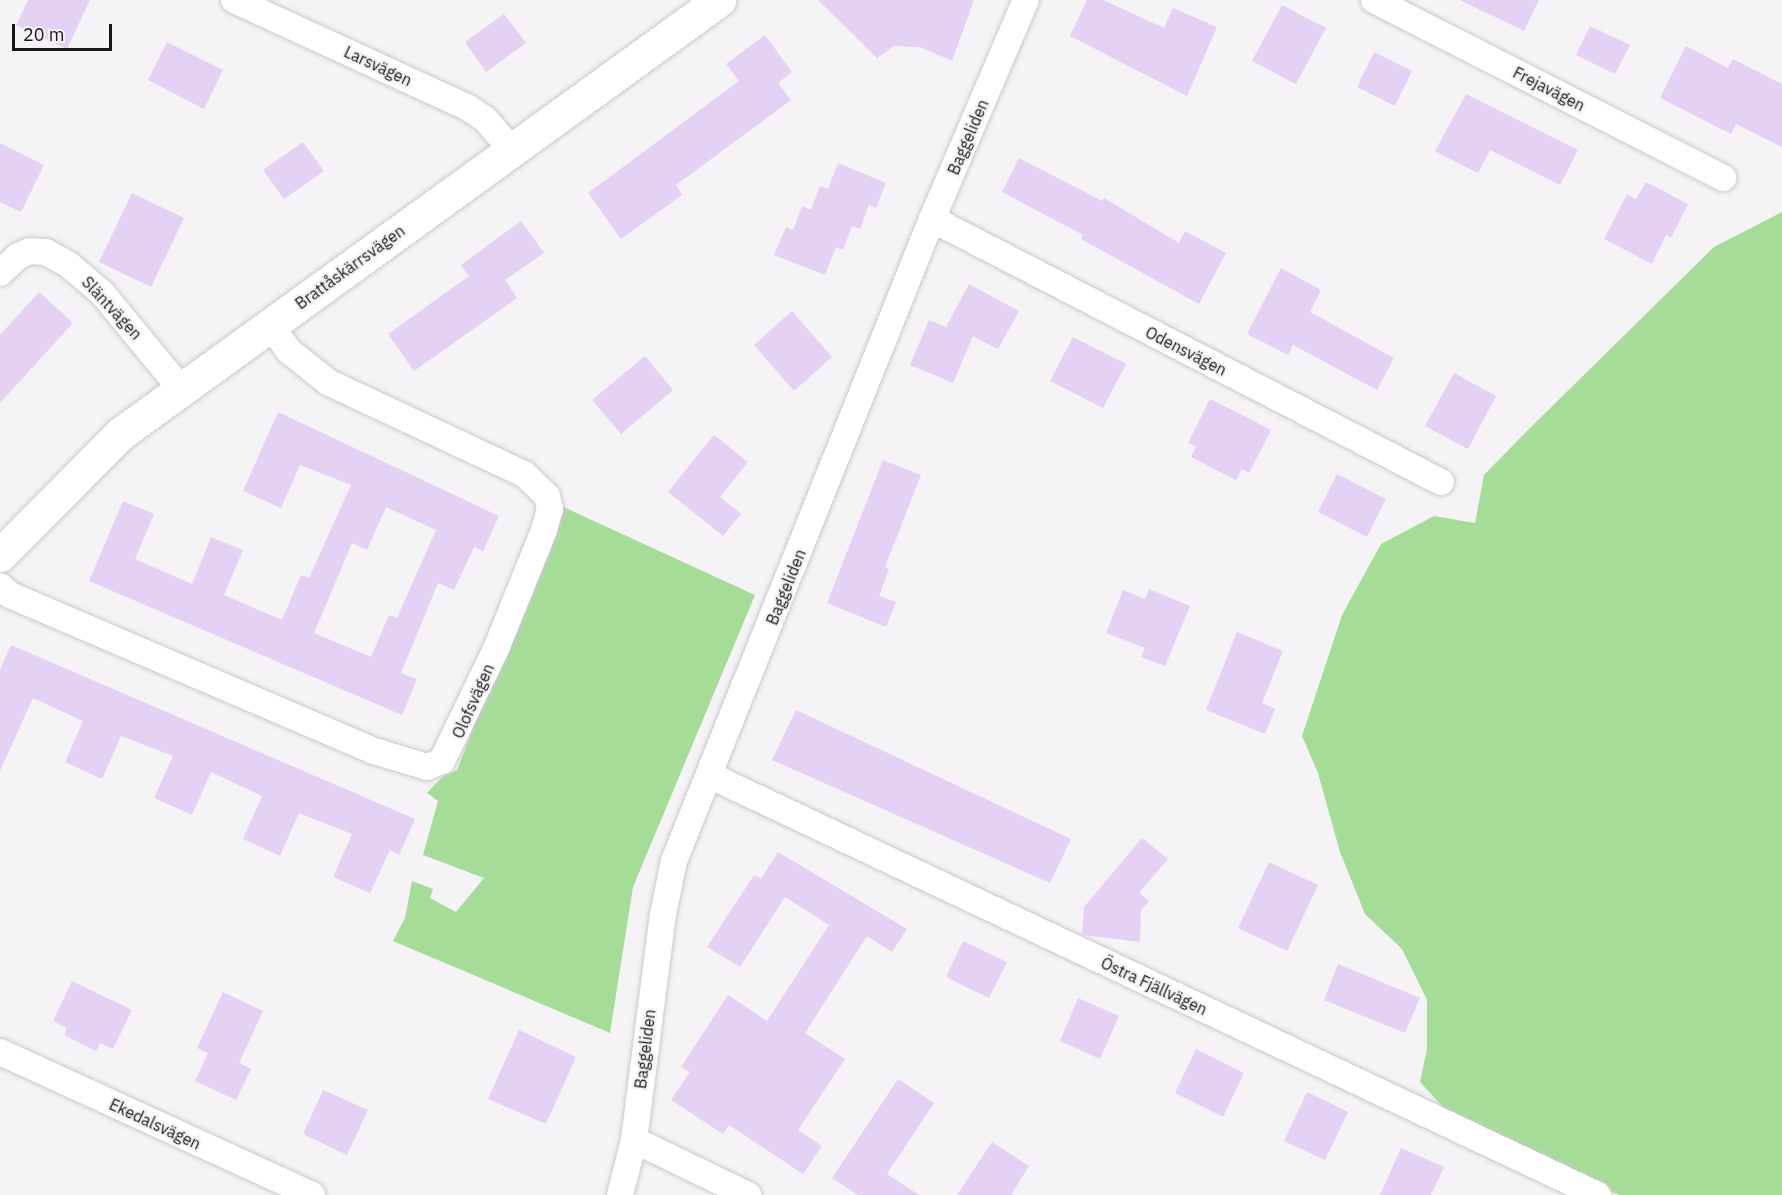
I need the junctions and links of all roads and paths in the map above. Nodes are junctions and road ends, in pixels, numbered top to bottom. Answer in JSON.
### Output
{"nodes":[{"id":1,"x":234,"y":0,"type":"edge"},
{"id":2,"x":719,"y":0,"type":"edge"},
{"id":3,"x":1026,"y":0,"type":"edge"},
{"id":4,"x":1374,"y":0,"type":"edge"},
{"id":5,"x":511,"y":149,"type":"junction"},
{"id":6,"x":1723,"y":178,"type":"dead end"},
{"id":7,"x":932,"y":219,"type":"junction"},
{"id":8,"x":0,"y":273,"type":"edge"},
{"id":9,"x":271,"y":326,"type":"junction"},
{"id":10,"x":180,"y":388,"type":"junction"},
{"id":11,"x":1441,"y":482,"type":"dead end"},
{"id":12,"x":0,"y":555,"type":"edge"},
{"id":13,"x":0,"y":586,"type":"edge"},
{"id":14,"x":711,"y":776,"type":"junction"},
{"id":15,"x":0,"y":1052,"type":"edge"},
{"id":16,"x":634,"y":1140,"type":"junction"},
{"id":17,"x":312,"y":1195,"type":"edge"},
{"id":18,"x":620,"y":1195,"type":"edge"},
{"id":19,"x":748,"y":1195,"type":"edge"},
{"id":20,"x":1598,"y":1195,"type":"edge"}],
"edges":[{"from":1,"to":5,"type":"street","name":"Larsvägen"},
{"from":2,"to":5,"type":"street","name":"Brattåskärrsvägen"},
{"from":3,"to":7,"type":"street","name":"Baggeliden"},
{"from":4,"to":6,"type":"street","name":"Frejavägen"},
{"from":5,"to":9,"type":"street","name":"Brattåskärrsvägen"},
{"from":7,"to":11,"type":"street","name":"Odensvägen"},
{"from":7,"to":14,"type":"street","name":"Baggeliden"},
{"from":8,"to":10,"type":"street","name":"Släntvägen"},
{"from":9,"to":10,"type":"street","name":"Brattåskärrsvägen"},
{"from":9,"to":13,"type":"street","name":"Olofsvägen"},
{"from":10,"to":12,"type":"street","name":"Brattåskärrsvägen"},
{"from":14,"to":16,"type":"street","name":"Baggeliden"},
{"from":14,"to":20,"type":"street","name":"Östra Fjällvägen"},
{"from":15,"to":17,"type":"street","name":"Ekedalsvägen"},
{"from":16,"to":18,"type":"street","name":"Baggeliden"},
{"from":16,"to":19,"type":"street"}]}
